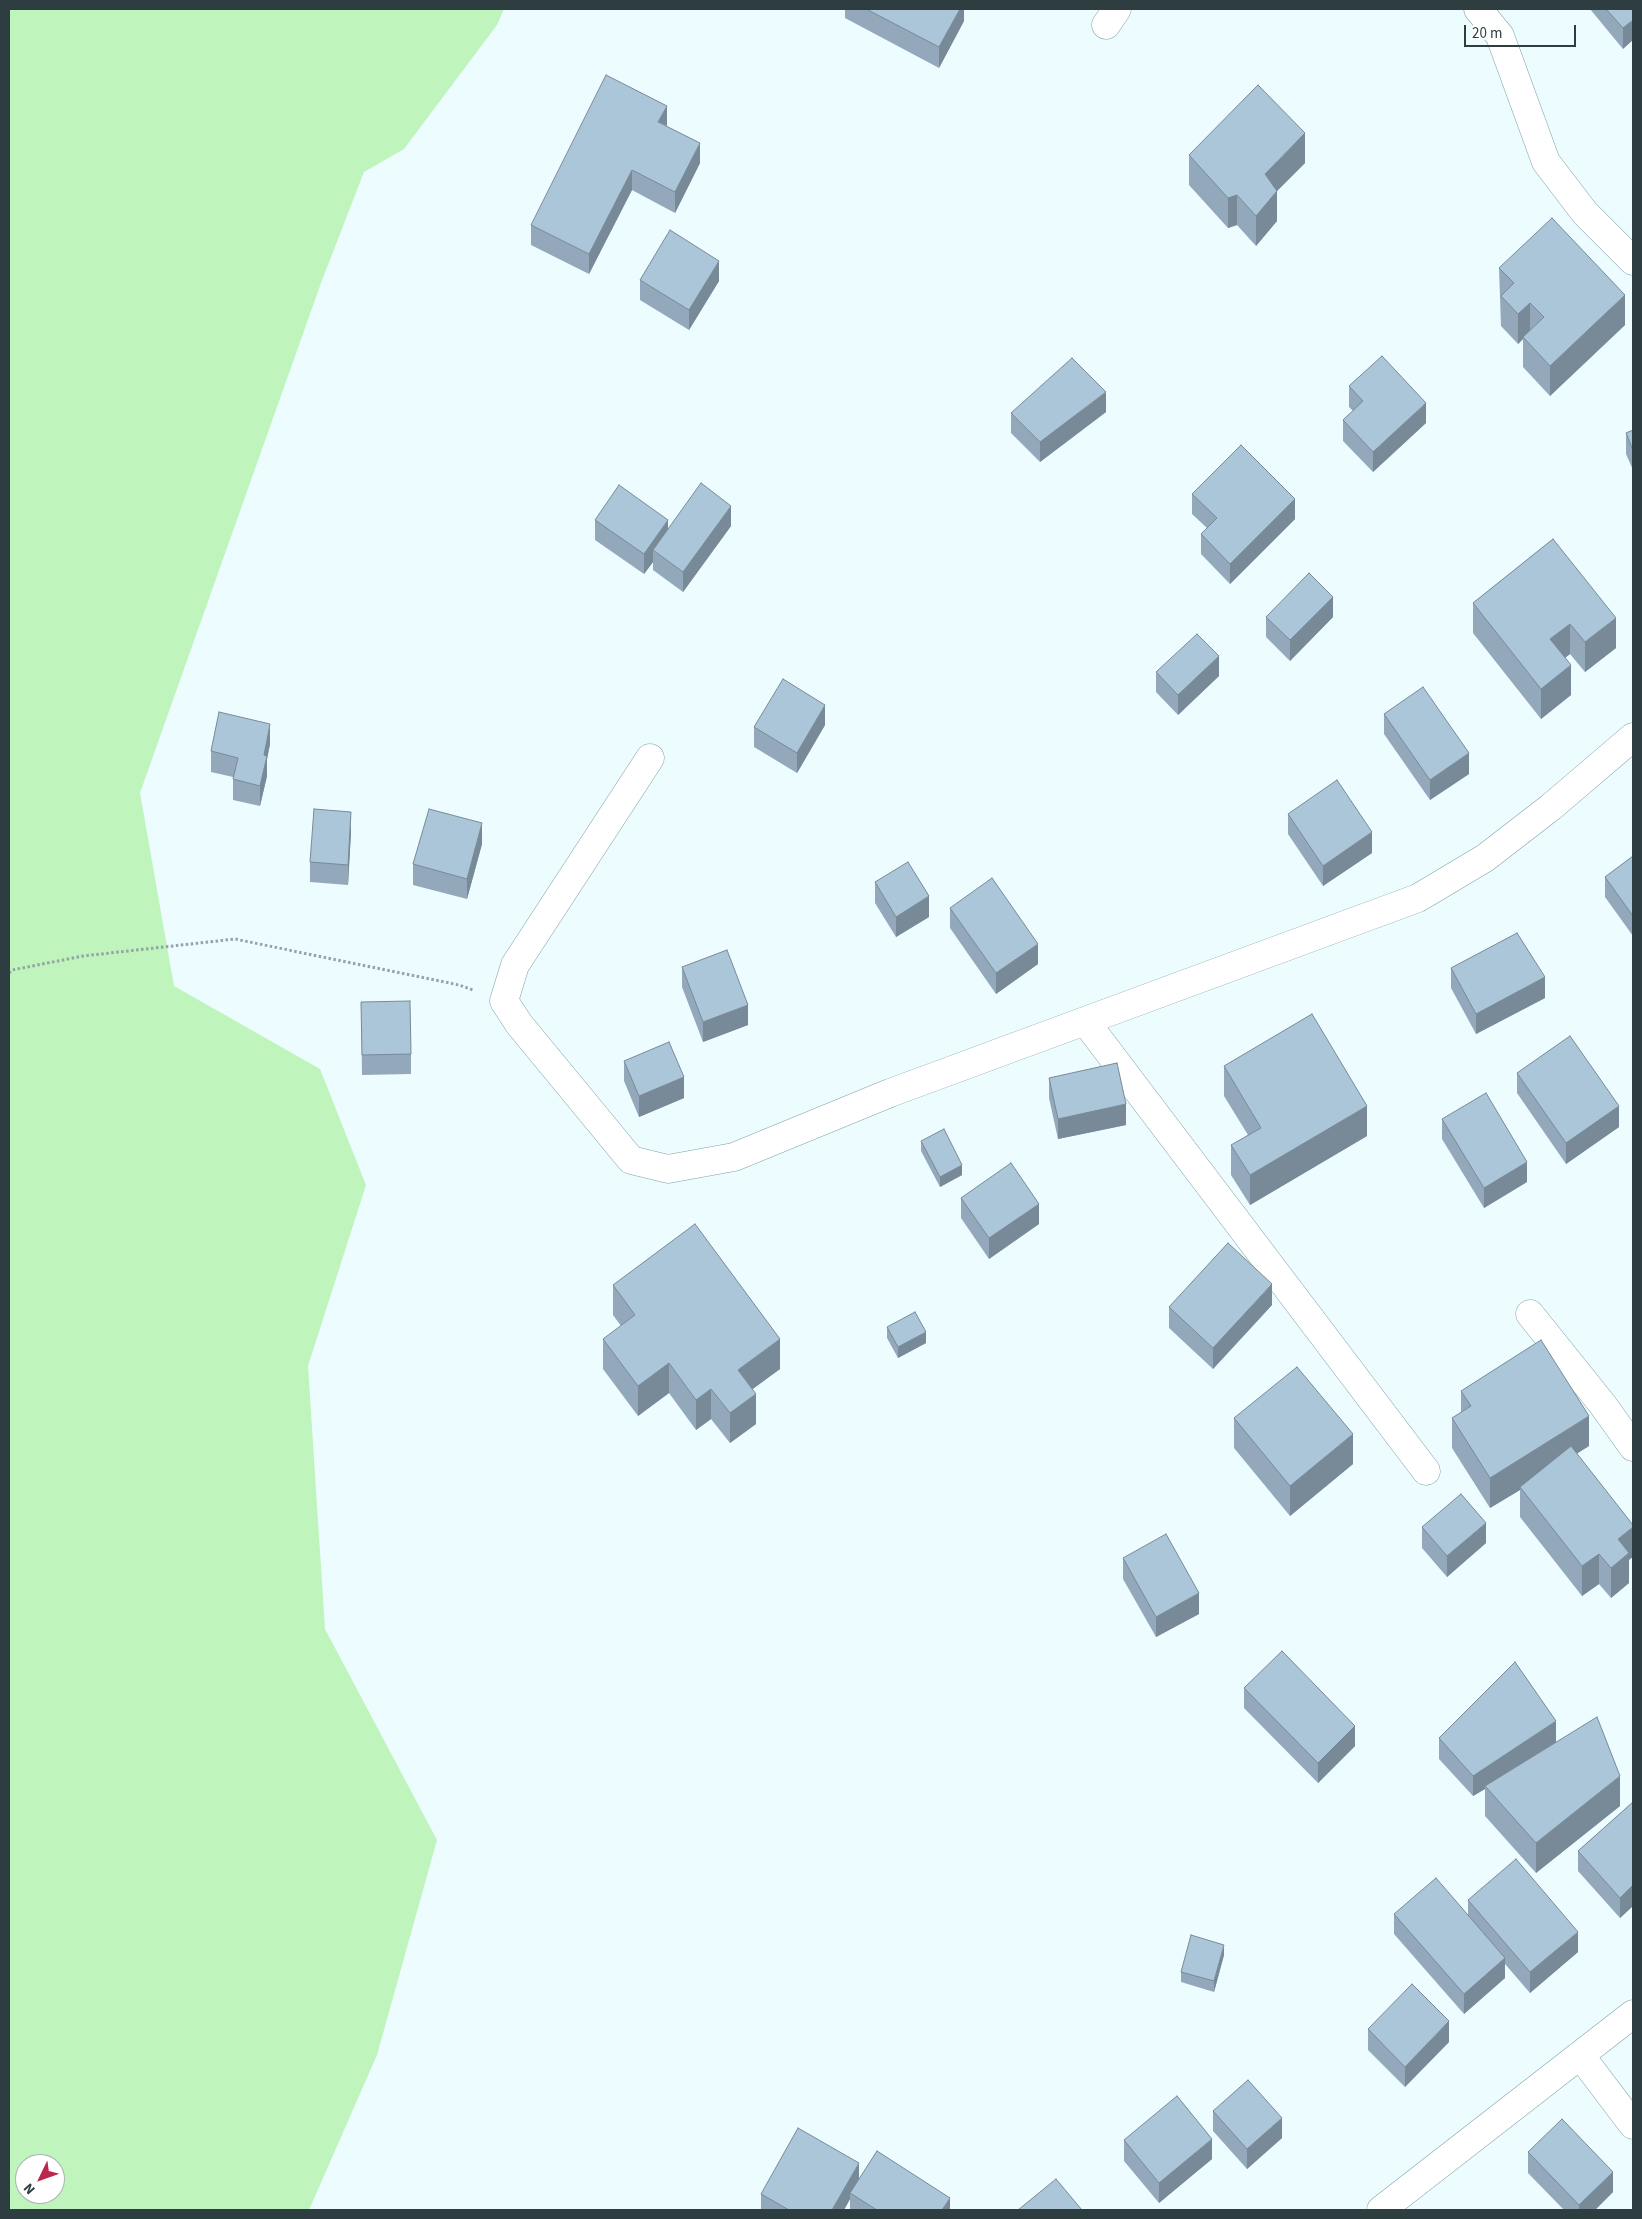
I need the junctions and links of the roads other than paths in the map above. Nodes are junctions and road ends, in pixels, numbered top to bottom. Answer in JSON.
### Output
{"nodes":[{"id":1,"x":1478,"y":9,"type":"edge"},
{"id":2,"x":1633,"y":261,"type":"edge"},
{"id":3,"x":1633,"y":736,"type":"edge"},
{"id":4,"x":650,"y":758,"type":"dead end"},
{"id":5,"x":1085,"y":1021,"type":"junction"},
{"id":6,"x":1530,"y":1314,"type":"dead end"},
{"id":7,"x":1633,"y":1446,"type":"edge"},
{"id":8,"x":1426,"y":1470,"type":"dead end"},
{"id":9,"x":1633,"y":2014,"type":"edge"},
{"id":10,"x":1580,"y":2055,"type":"junction"},
{"id":11,"x":1633,"y":2124,"type":"edge"},
{"id":12,"x":1381,"y":2210,"type":"edge"}],
"edges":[{"from":1,"to":2,"type":"street"},
{"from":3,"to":5,"type":"street"},
{"from":4,"to":5,"type":"street"},
{"from":5,"to":8,"type":"street"},
{"from":6,"to":7,"type":"street"},
{"from":9,"to":10,"type":"street"},
{"from":10,"to":11,"type":"street"},
{"from":10,"to":12,"type":"street"}]}
